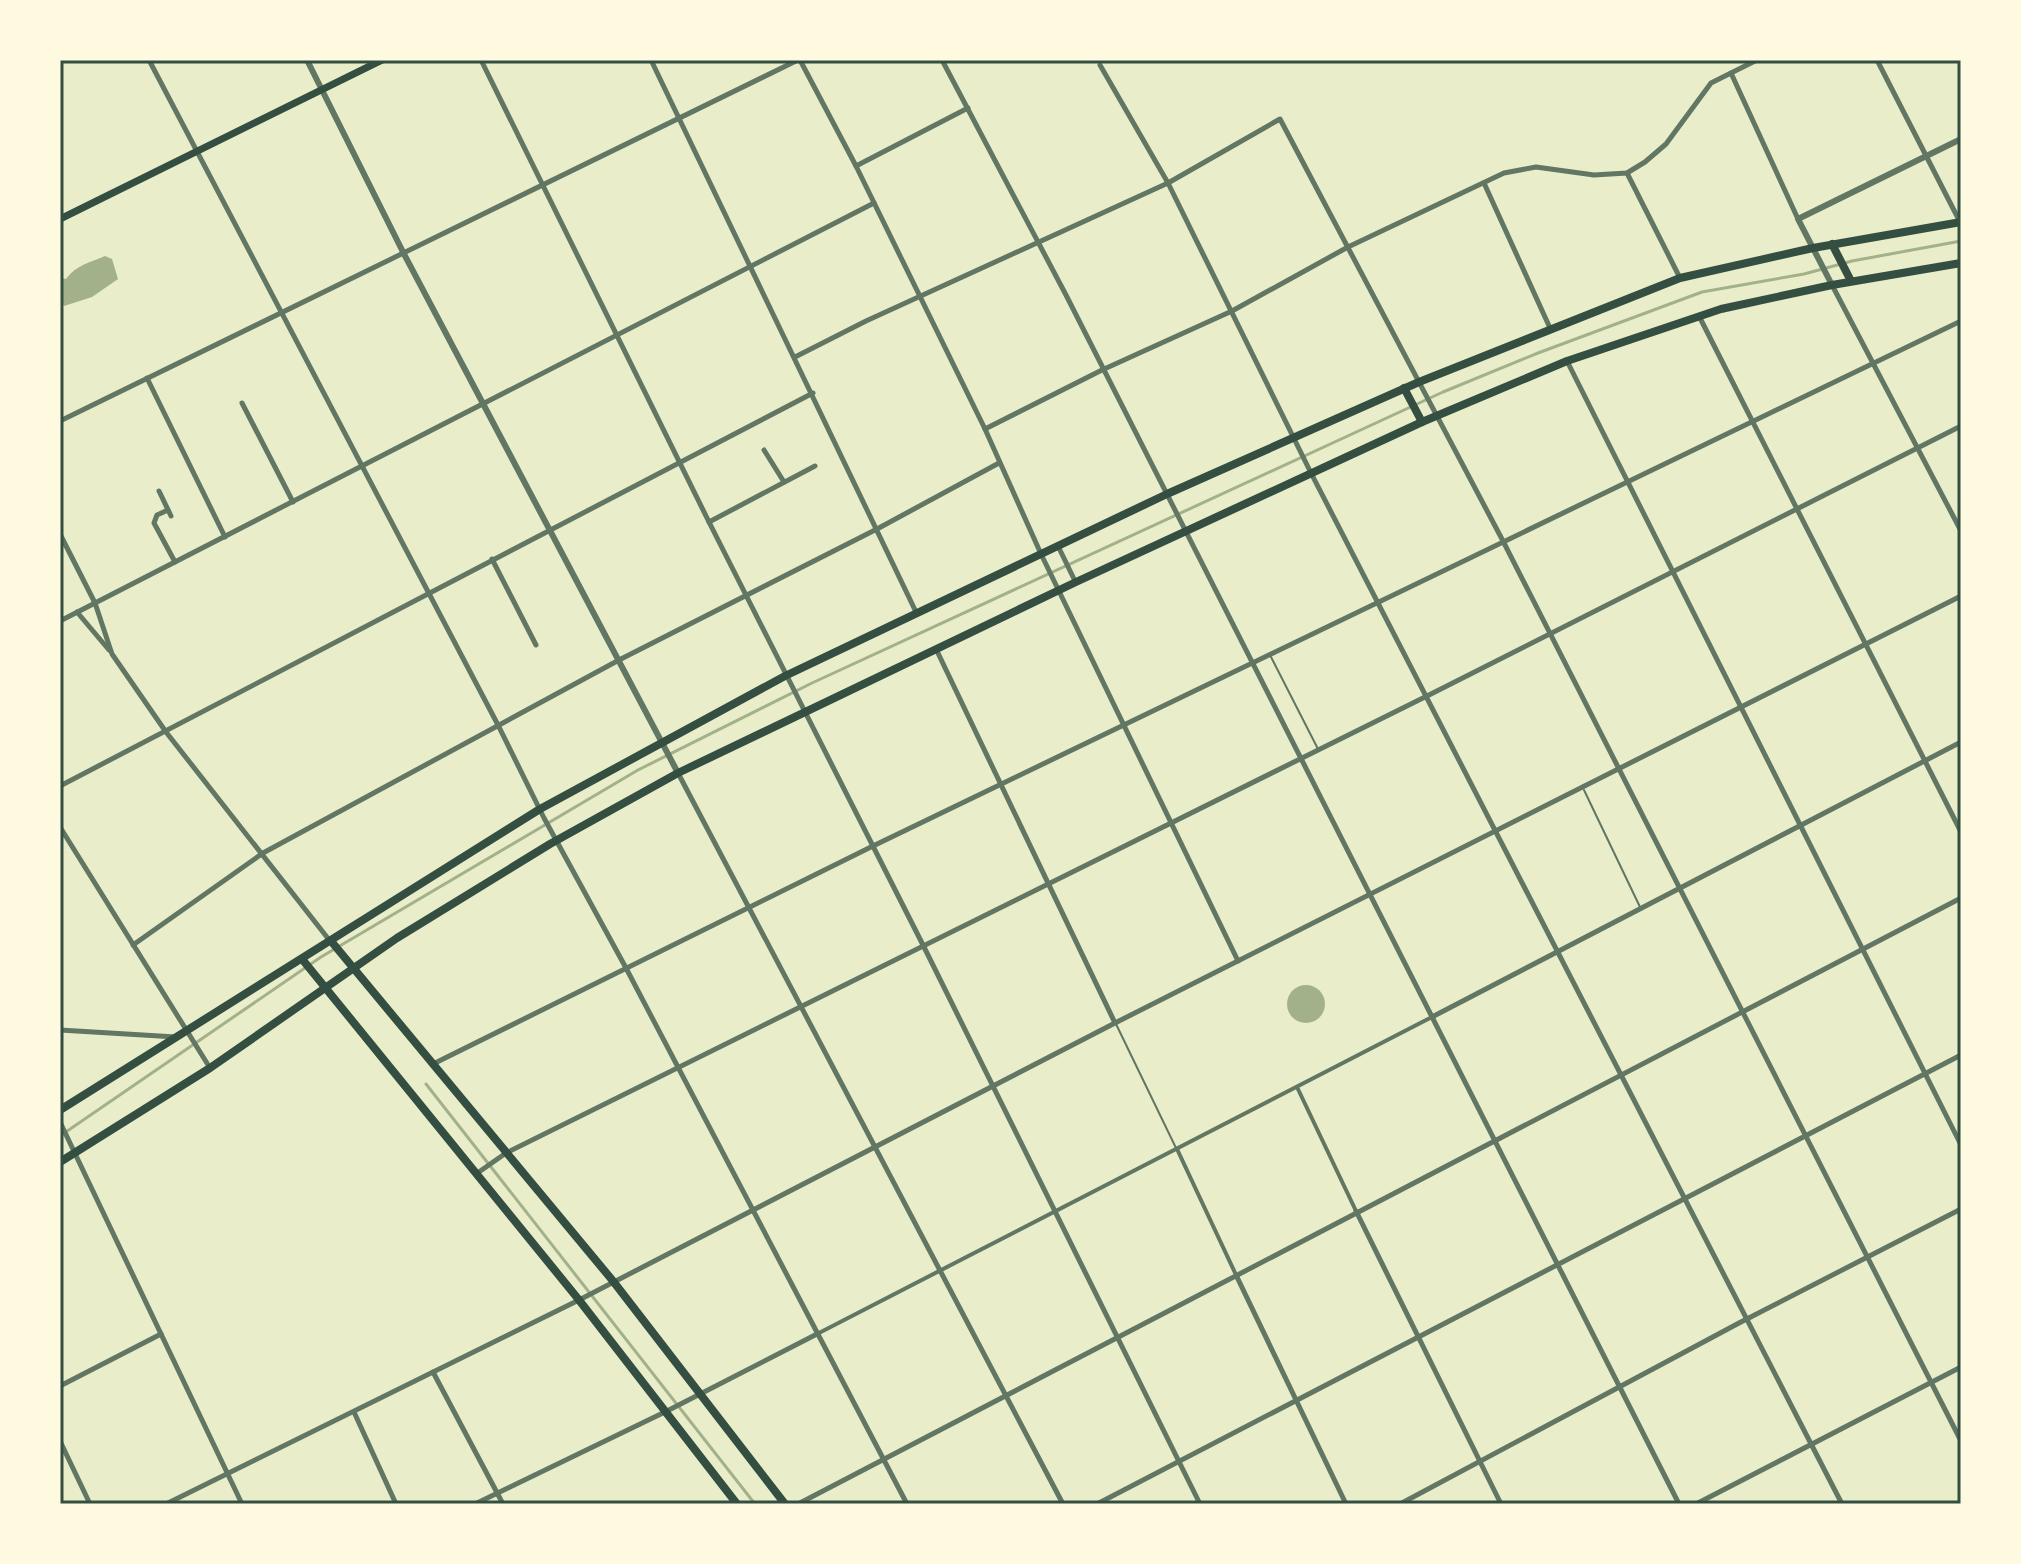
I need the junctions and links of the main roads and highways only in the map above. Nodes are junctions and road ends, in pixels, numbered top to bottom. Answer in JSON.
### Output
{"nodes":[{"id":1,"x":382,"y":60,"type":"edge"},
{"id":2,"x":60,"y":219,"type":"edge"},
{"id":3,"x":1961,"y":222,"type":"edge"},
{"id":4,"x":1834,"y":248,"type":"junction"},
{"id":5,"x":1961,"y":263,"type":"edge"},
{"id":6,"x":1851,"y":281,"type":"junction"},
{"id":7,"x":1406,"y":392,"type":"junction"},
{"id":8,"x":1420,"y":419,"type":"junction"},
{"id":9,"x":333,"y":944,"type":"junction"},
{"id":10,"x":304,"y":962,"type":"junction"},
{"id":11,"x":352,"y":966,"type":"junction"},
{"id":12,"x":322,"y":986,"type":"junction"},
{"id":13,"x":60,"y":1110,"type":"edge"},
{"id":14,"x":60,"y":1162,"type":"edge"},
{"id":15,"x":737,"y":1504,"type":"edge"},
{"id":16,"x":785,"y":1504,"type":"edge"}],
"edges":[{"from":1,"to":2,"type":"main road"},
{"from":3,"to":4,"type":"main road"},
{"from":4,"to":6,"type":"main road"},
{"from":4,"to":7,"type":"main road"},
{"from":5,"to":6,"type":"main road"},
{"from":6,"to":8,"type":"main road"},
{"from":7,"to":8,"type":"main road"},
{"from":7,"to":9,"type":"main road"},
{"from":8,"to":11,"type":"main road"},
{"from":9,"to":10,"type":"main road"},
{"from":9,"to":11,"type":"main road"},
{"from":10,"to":12,"type":"main road"},
{"from":10,"to":13,"type":"main road"},
{"from":11,"to":12,"type":"main road"},
{"from":11,"to":16,"type":"main road"},
{"from":12,"to":14,"type":"main road"},
{"from":12,"to":15,"type":"main road"}]}
